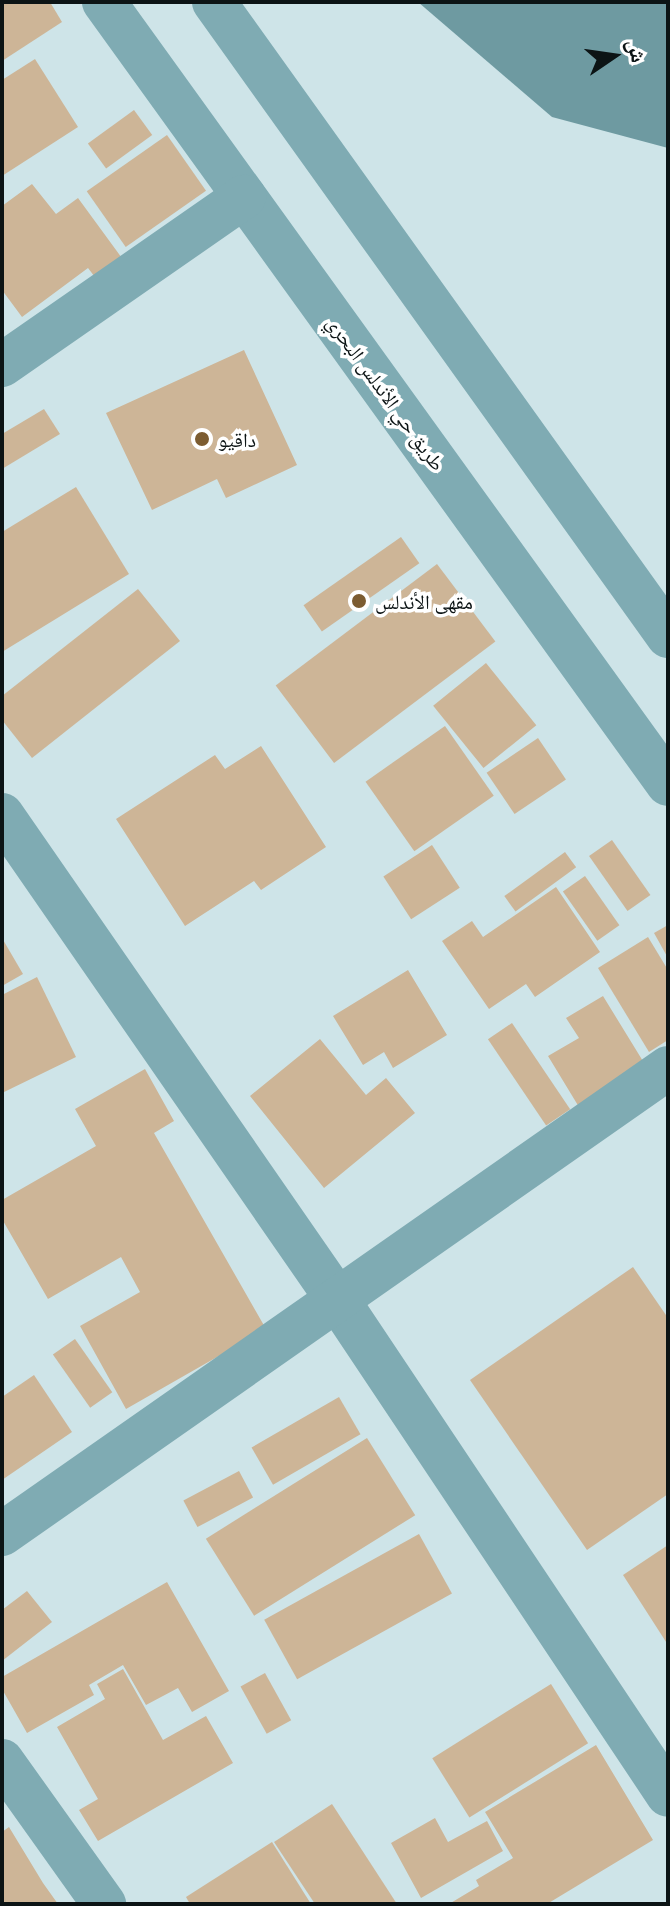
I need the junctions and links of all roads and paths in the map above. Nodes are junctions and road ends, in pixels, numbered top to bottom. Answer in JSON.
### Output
{"nodes":[{"id":1,"x":104,"y":2,"type":"edge"},
{"id":2,"x":214,"y":2,"type":"edge"},
{"id":3,"x":244,"y":197,"type":"junction"},
{"id":4,"x":2,"y":365,"type":"edge"},
{"id":5,"x":668,"y":636,"type":"edge"},
{"id":6,"x":668,"y":784,"type":"edge"},
{"id":7,"x":2,"y":815,"type":"edge"},
{"id":8,"x":668,"y":1068,"type":"edge"},
{"id":9,"x":337,"y":1299,"type":"junction"},
{"id":10,"x":2,"y":1534,"type":"edge"},
{"id":11,"x":2,"y":1761,"type":"edge"},
{"id":12,"x":668,"y":1795,"type":"edge"},
{"id":13,"x":104,"y":1904,"type":"edge"}],
"edges":[{"from":1,"to":3,"type":"street","name":"طريق حي الأندلس البحري"},
{"from":2,"to":5,"type":"street"},
{"from":3,"to":4,"type":"street"},
{"from":3,"to":6,"type":"street","name":"طريق حي الأندلس البحري"},
{"from":7,"to":9,"type":"street"},
{"from":8,"to":9,"type":"street"},
{"from":9,"to":10,"type":"street"},
{"from":9,"to":12,"type":"street"},
{"from":11,"to":13,"type":"street"}]}
